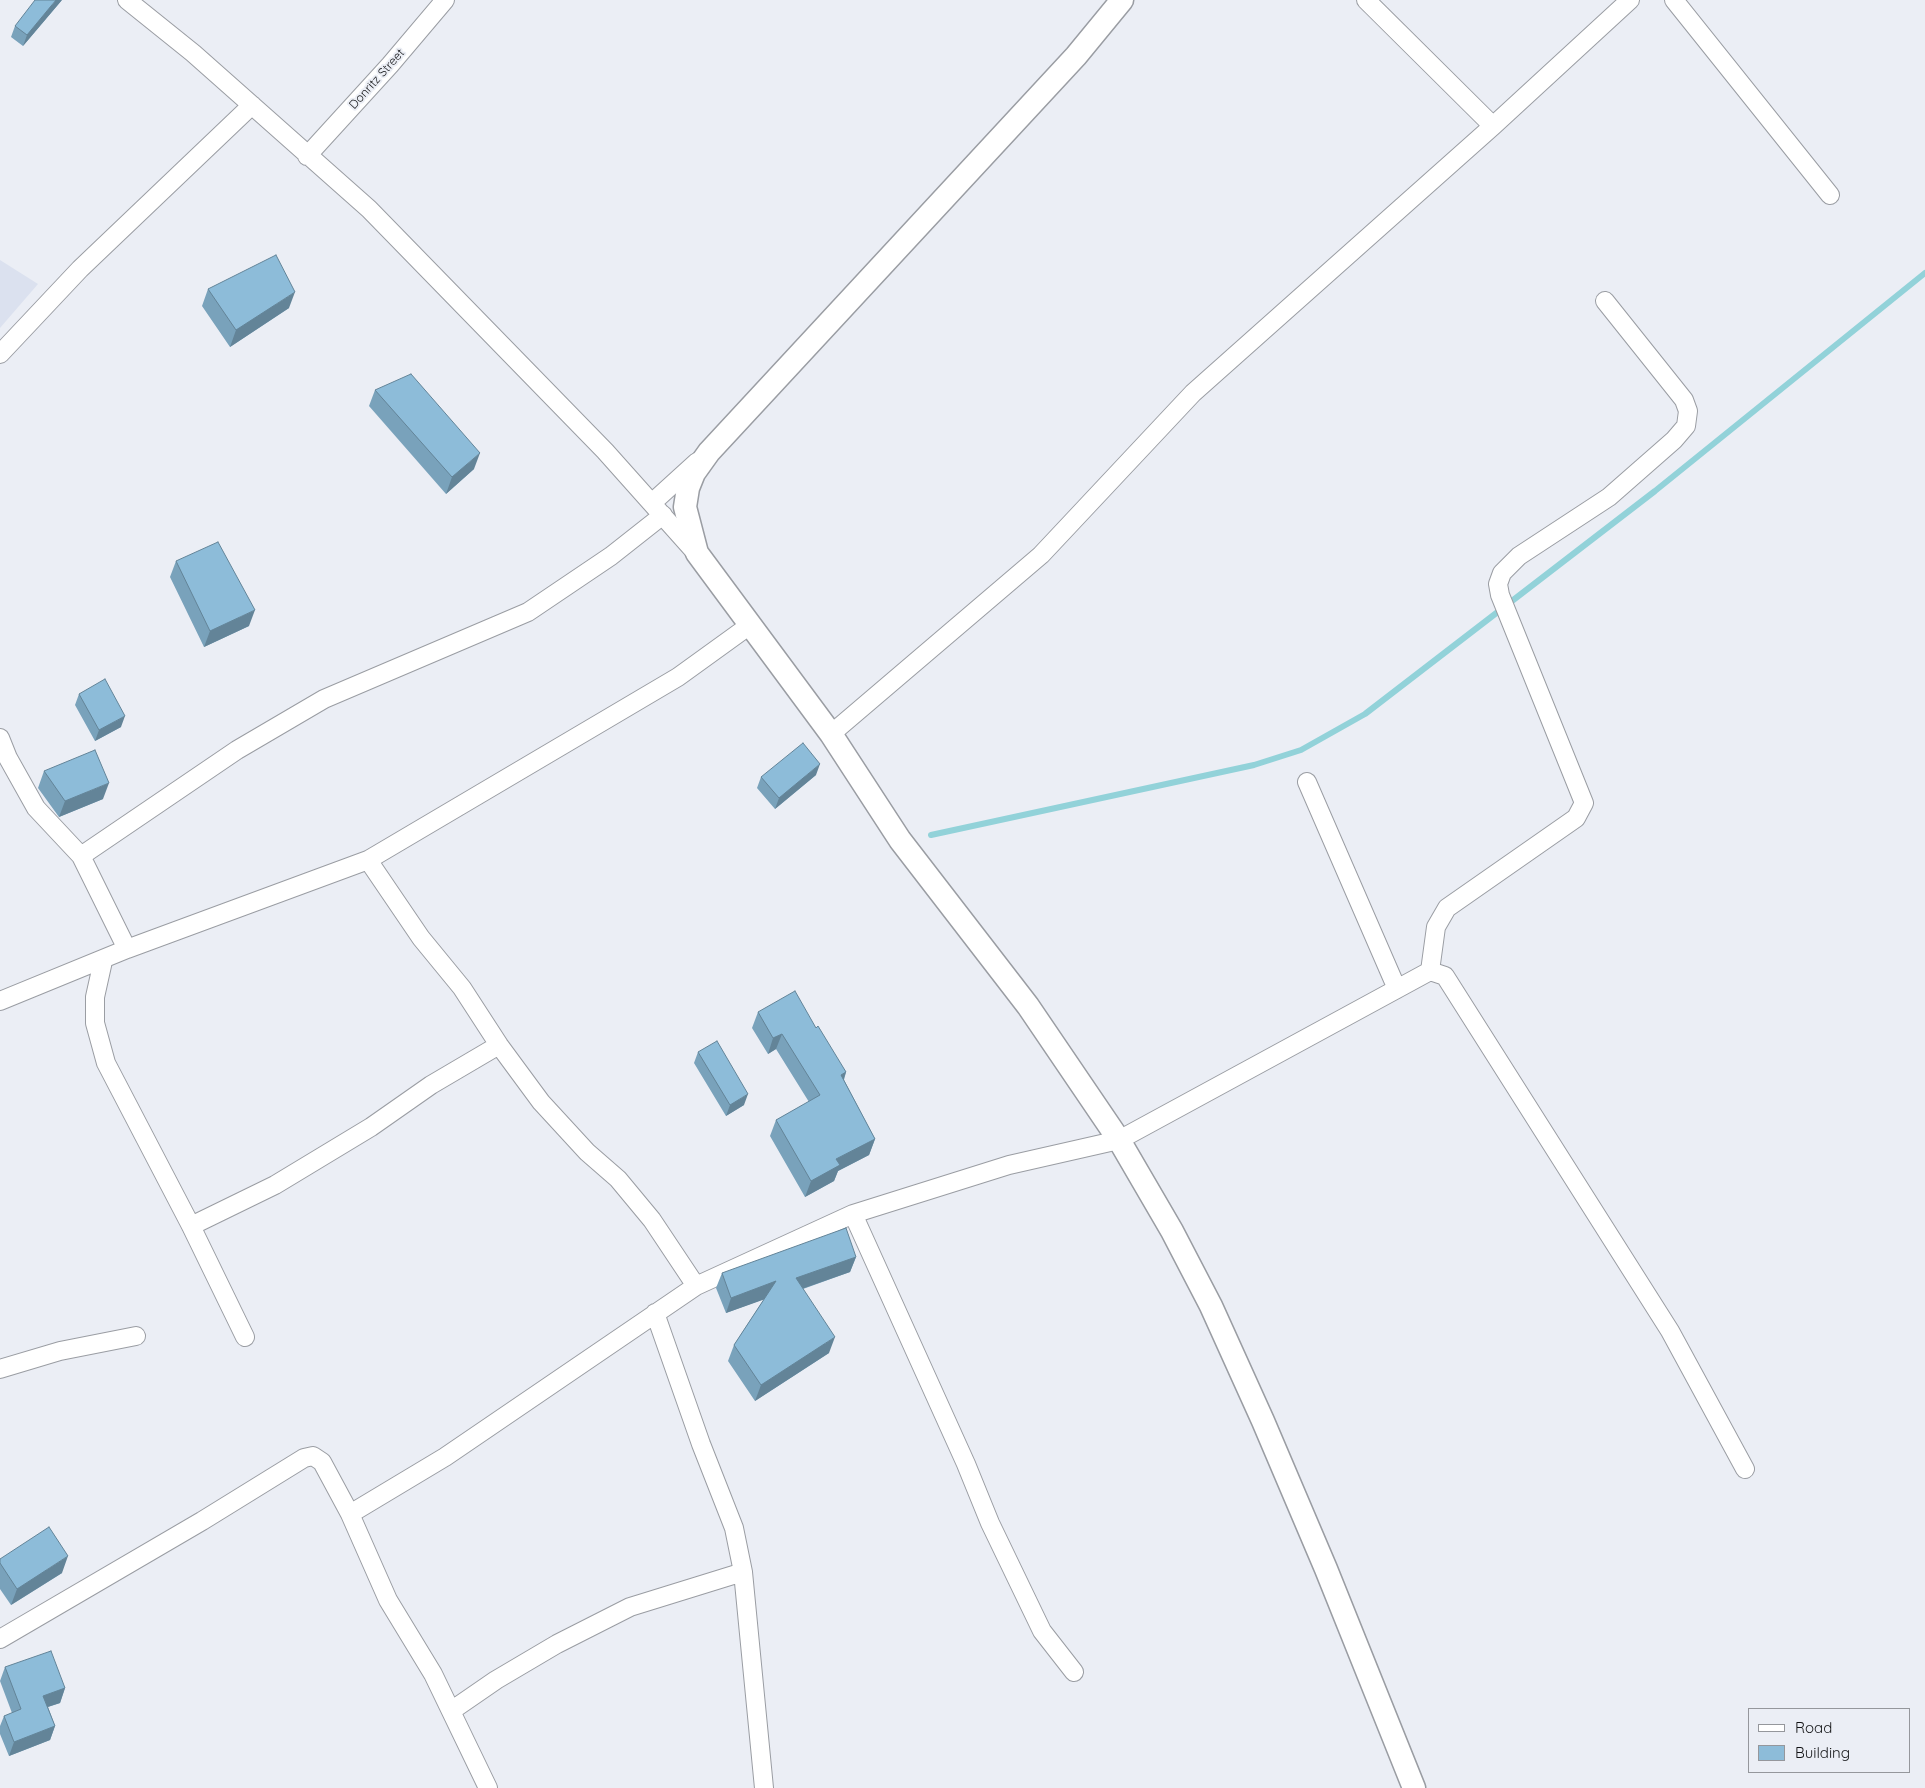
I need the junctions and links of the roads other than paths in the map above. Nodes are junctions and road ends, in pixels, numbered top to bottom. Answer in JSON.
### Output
{"nodes":[{"id":1,"x":127,"y":0,"type":"edge"},
{"id":2,"x":445,"y":0,"type":"edge"},
{"id":3,"x":1122,"y":0,"type":"edge"},
{"id":4,"x":1366,"y":0,"type":"edge"},
{"id":5,"x":1630,"y":0,"type":"edge"},
{"id":6,"x":1674,"y":0,"type":"edge"},
{"id":7,"x":252,"y":105,"type":"junction"},
{"id":8,"x":1493,"y":126,"type":"junction"},
{"id":9,"x":307,"y":156,"type":"junction"},
{"id":10,"x":1830,"y":194,"type":"dead end"},
{"id":11,"x":1605,"y":301,"type":"dead end"},
{"id":12,"x":0,"y":354,"type":"edge"},
{"id":13,"x":709,"y":452,"type":"junction"},
{"id":14,"x":658,"y":509,"type":"junction"},
{"id":15,"x":697,"y":554,"type":"junction"},
{"id":16,"x":750,"y":625,"type":"junction"},
{"id":17,"x":831,"y":734,"type":"junction"},
{"id":18,"x":0,"y":738,"type":"edge"},
{"id":19,"x":1307,"y":782,"type":"dead end"},
{"id":20,"x":81,"y":856,"type":"junction"},
{"id":21,"x":368,"y":860,"type":"junction"},
{"id":22,"x":127,"y":950,"type":"junction"},
{"id":23,"x":103,"y":961,"type":"junction"},
{"id":24,"x":1430,"y":971,"type":"junction"},
{"id":25,"x":1397,"y":989,"type":"junction"},
{"id":26,"x":0,"y":1001,"type":"edge"},
{"id":27,"x":499,"y":1045,"type":"junction"},
{"id":28,"x":1119,"y":1140,"type":"junction"},
{"id":29,"x":853,"y":1214,"type":"junction"},
{"id":30,"x":191,"y":1226,"type":"junction"},
{"id":31,"x":696,"y":1286,"type":"junction"},
{"id":32,"x":655,"y":1313,"type":"junction"},
{"id":33,"x":136,"y":1336,"type":"dead end"},
{"id":34,"x":245,"y":1337,"type":"dead end"},
{"id":35,"x":0,"y":1369,"type":"edge"},
{"id":36,"x":1745,"y":1469,"type":"dead end"},
{"id":37,"x":350,"y":1514,"type":"junction"},
{"id":38,"x":743,"y":1572,"type":"junction"},
{"id":39,"x":0,"y":1638,"type":"edge"},
{"id":40,"x":1074,"y":1672,"type":"dead end"},
{"id":41,"x":451,"y":1711,"type":"junction"},
{"id":42,"x":488,"y":1788,"type":"edge"},
{"id":43,"x":764,"y":1788,"type":"edge"},
{"id":44,"x":1414,"y":1788,"type":"edge"}],
"edges":[{"from":1,"to":7,"type":"street"},
{"from":2,"to":9,"type":"street","name":"Donritz Street"},
{"from":3,"to":13,"type":"street"},
{"from":4,"to":8,"type":"street"},
{"from":5,"to":8,"type":"street"},
{"from":6,"to":10,"type":"street"},
{"from":7,"to":9,"type":"street"},
{"from":7,"to":12,"type":"street"},
{"from":8,"to":17,"type":"street"},
{"from":9,"to":14,"type":"street"},
{"from":11,"to":24,"type":"street"},
{"from":13,"to":14,"type":"street"},
{"from":13,"to":15,"type":"street"},
{"from":14,"to":15,"type":"street"},
{"from":14,"to":20,"type":"street"},
{"from":15,"to":16,"type":"street"},
{"from":16,"to":17,"type":"street"},
{"from":16,"to":21,"type":"street"},
{"from":17,"to":28,"type":"street"},
{"from":18,"to":20,"type":"street"},
{"from":19,"to":25,"type":"street"},
{"from":20,"to":22,"type":"street"},
{"from":21,"to":22,"type":"street"},
{"from":21,"to":27,"type":"street"},
{"from":22,"to":23,"type":"street"},
{"from":23,"to":26,"type":"street"},
{"from":23,"to":30,"type":"street"},
{"from":24,"to":25,"type":"street"},
{"from":24,"to":36,"type":"street"},
{"from":25,"to":28,"type":"street"},
{"from":27,"to":30,"type":"street"},
{"from":27,"to":31,"type":"street"},
{"from":28,"to":29,"type":"street"},
{"from":28,"to":44,"type":"street"},
{"from":29,"to":31,"type":"street"},
{"from":29,"to":40,"type":"street"},
{"from":30,"to":34,"type":"street"},
{"from":31,"to":32,"type":"street"},
{"from":32,"to":37,"type":"street"},
{"from":32,"to":38,"type":"street"},
{"from":33,"to":35,"type":"street"},
{"from":37,"to":39,"type":"street"},
{"from":37,"to":41,"type":"street"},
{"from":38,"to":41,"type":"street"},
{"from":38,"to":43,"type":"street"},
{"from":41,"to":42,"type":"street"}]}
